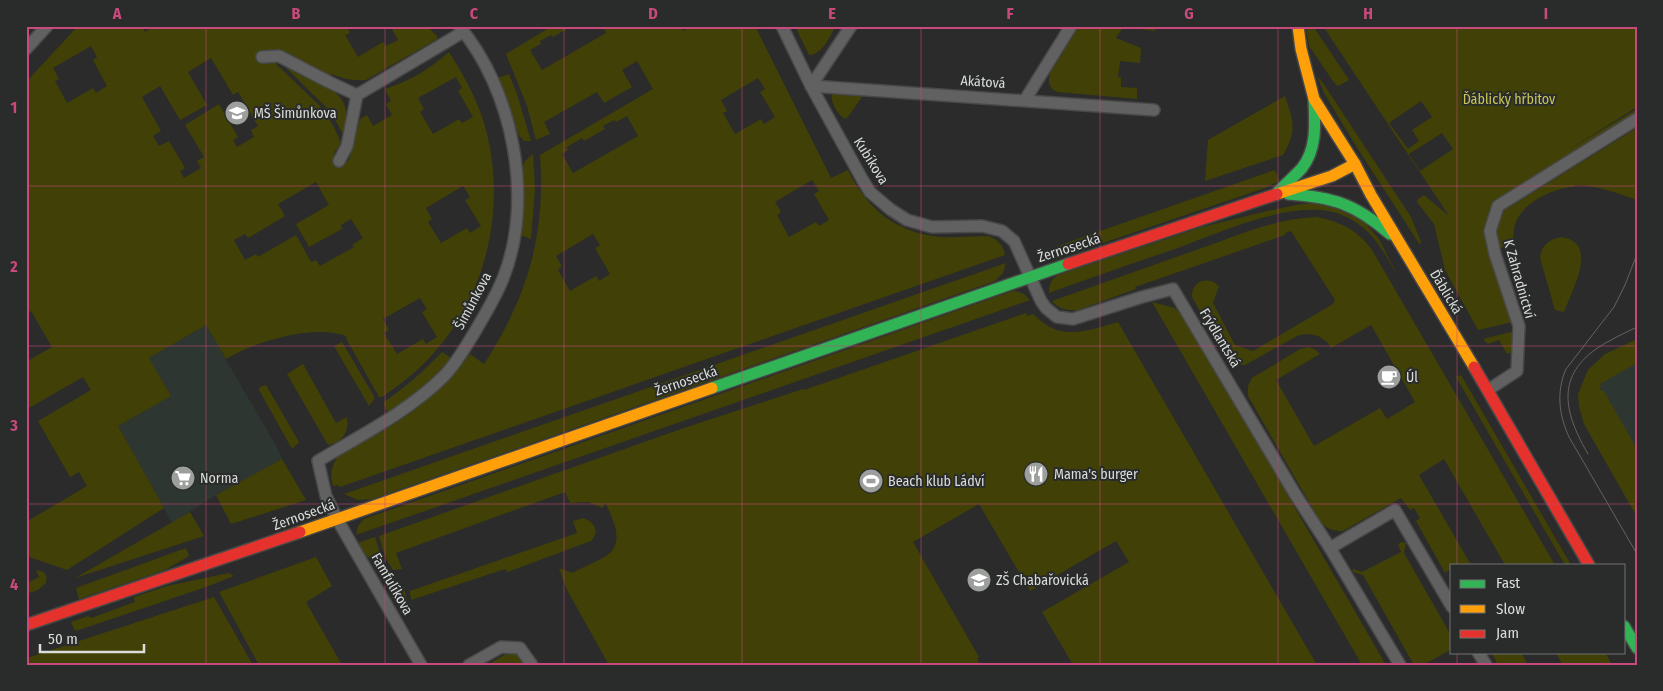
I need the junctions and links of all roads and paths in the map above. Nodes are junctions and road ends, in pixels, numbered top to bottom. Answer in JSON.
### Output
{"nodes":[{"id":1,"x":47,"y":26,"type":"edge"},
{"id":2,"x":782,"y":26,"type":"edge"},
{"id":3,"x":851,"y":26,"type":"edge"},
{"id":4,"x":1071,"y":26,"type":"edge"},
{"id":5,"x":1298,"y":26,"type":"edge"},
{"id":6,"x":461,"y":29,"type":"edge"},
{"id":7,"x":26,"y":49,"type":"edge"},
{"id":8,"x":262,"y":57,"type":"dead end"},
{"id":9,"x":810,"y":86,"type":"junction"},
{"id":10,"x":358,"y":95,"type":"junction"},
{"id":11,"x":1314,"y":99,"type":"junction"},
{"id":12,"x":1025,"y":100,"type":"junction"},
{"id":13,"x":1154,"y":110,"type":"dead end"},
{"id":14,"x":1637,"y":119,"type":"edge"},
{"id":15,"x":339,"y":161,"type":"dead end"},
{"id":16,"x":1355,"y":164,"type":"junction"},
{"id":17,"x":1276,"y":194,"type":"junction"},
{"id":18,"x":1401,"y":245,"type":"junction"},
{"id":19,"x":1029,"y":277,"type":"junction"},
{"id":20,"x":1488,"y":390,"type":"junction"},
{"id":21,"x":337,"y":519,"type":"junction"},
{"id":22,"x":1330,"y":548,"type":"junction"},
{"id":23,"x":1588,"y":564,"type":"edge"},
{"id":24,"x":1450,"y":604,"type":"edge"},
{"id":25,"x":26,"y":625,"type":"edge"},
{"id":26,"x":1626,"y":629,"type":"edge"},
{"id":27,"x":1637,"y":648,"type":"edge"},
{"id":28,"x":1479,"y":654,"type":"edge"},
{"id":29,"x":421,"y":665,"type":"edge"},
{"id":30,"x":469,"y":665,"type":"edge"},
{"id":31,"x":532,"y":665,"type":"edge"},
{"id":32,"x":1400,"y":665,"type":"edge"},
{"id":33,"x":1486,"y":665,"type":"edge"}],
"edges":[{"from":1,"to":7,"type":"street"},
{"from":2,"to":9,"type":"street","name":"Kubíkova"},
{"from":3,"to":9,"type":"street"},
{"from":4,"to":12,"type":"street"},
{"from":5,"to":11,"type":"street","name":"Ďáblická"},
{"from":6,"to":10,"type":"street","name":"Šimůnkova"},
{"from":6,"to":21,"type":"street","name":"Šimůnkova"},
{"from":8,"to":10,"type":"street"},
{"from":9,"to":12,"type":"street","name":"Akátová"},
{"from":9,"to":19,"type":"street","name":"Kubíkova"},
{"from":10,"to":15,"type":"street"},
{"from":11,"to":16,"type":"street","name":"Ďáblická"},
{"from":11,"to":17,"type":"street"},
{"from":12,"to":13,"type":"street","name":"Akátová"},
{"from":14,"to":20,"type":"street","name":"K Zahradnictví"},
{"from":16,"to":17,"type":"street","name":"Žernosecká"},
{"from":16,"to":18,"type":"street","name":"Ďáblická"},
{"from":17,"to":18,"type":"street"},
{"from":17,"to":19,"type":"street","name":"Žernosecká"},
{"from":18,"to":20,"type":"street","name":"Ďáblická"},
{"from":19,"to":21,"type":"street","name":"Žernosecká"},
{"from":19,"to":22,"type":"street","name":"Frýdlantská"},
{"from":20,"to":23,"type":"street","name":"Ďáblická"},
{"from":21,"to":25,"type":"street","name":"Žernosecká"},
{"from":21,"to":29,"type":"street","name":"Famfulíkova"},
{"from":22,"to":24,"type":"street"},
{"from":22,"to":32,"type":"street","name":"Frýdlantská"},
{"from":26,"to":27,"type":"street"},
{"from":28,"to":33,"type":"street"},
{"from":30,"to":31,"type":"street"}]}
